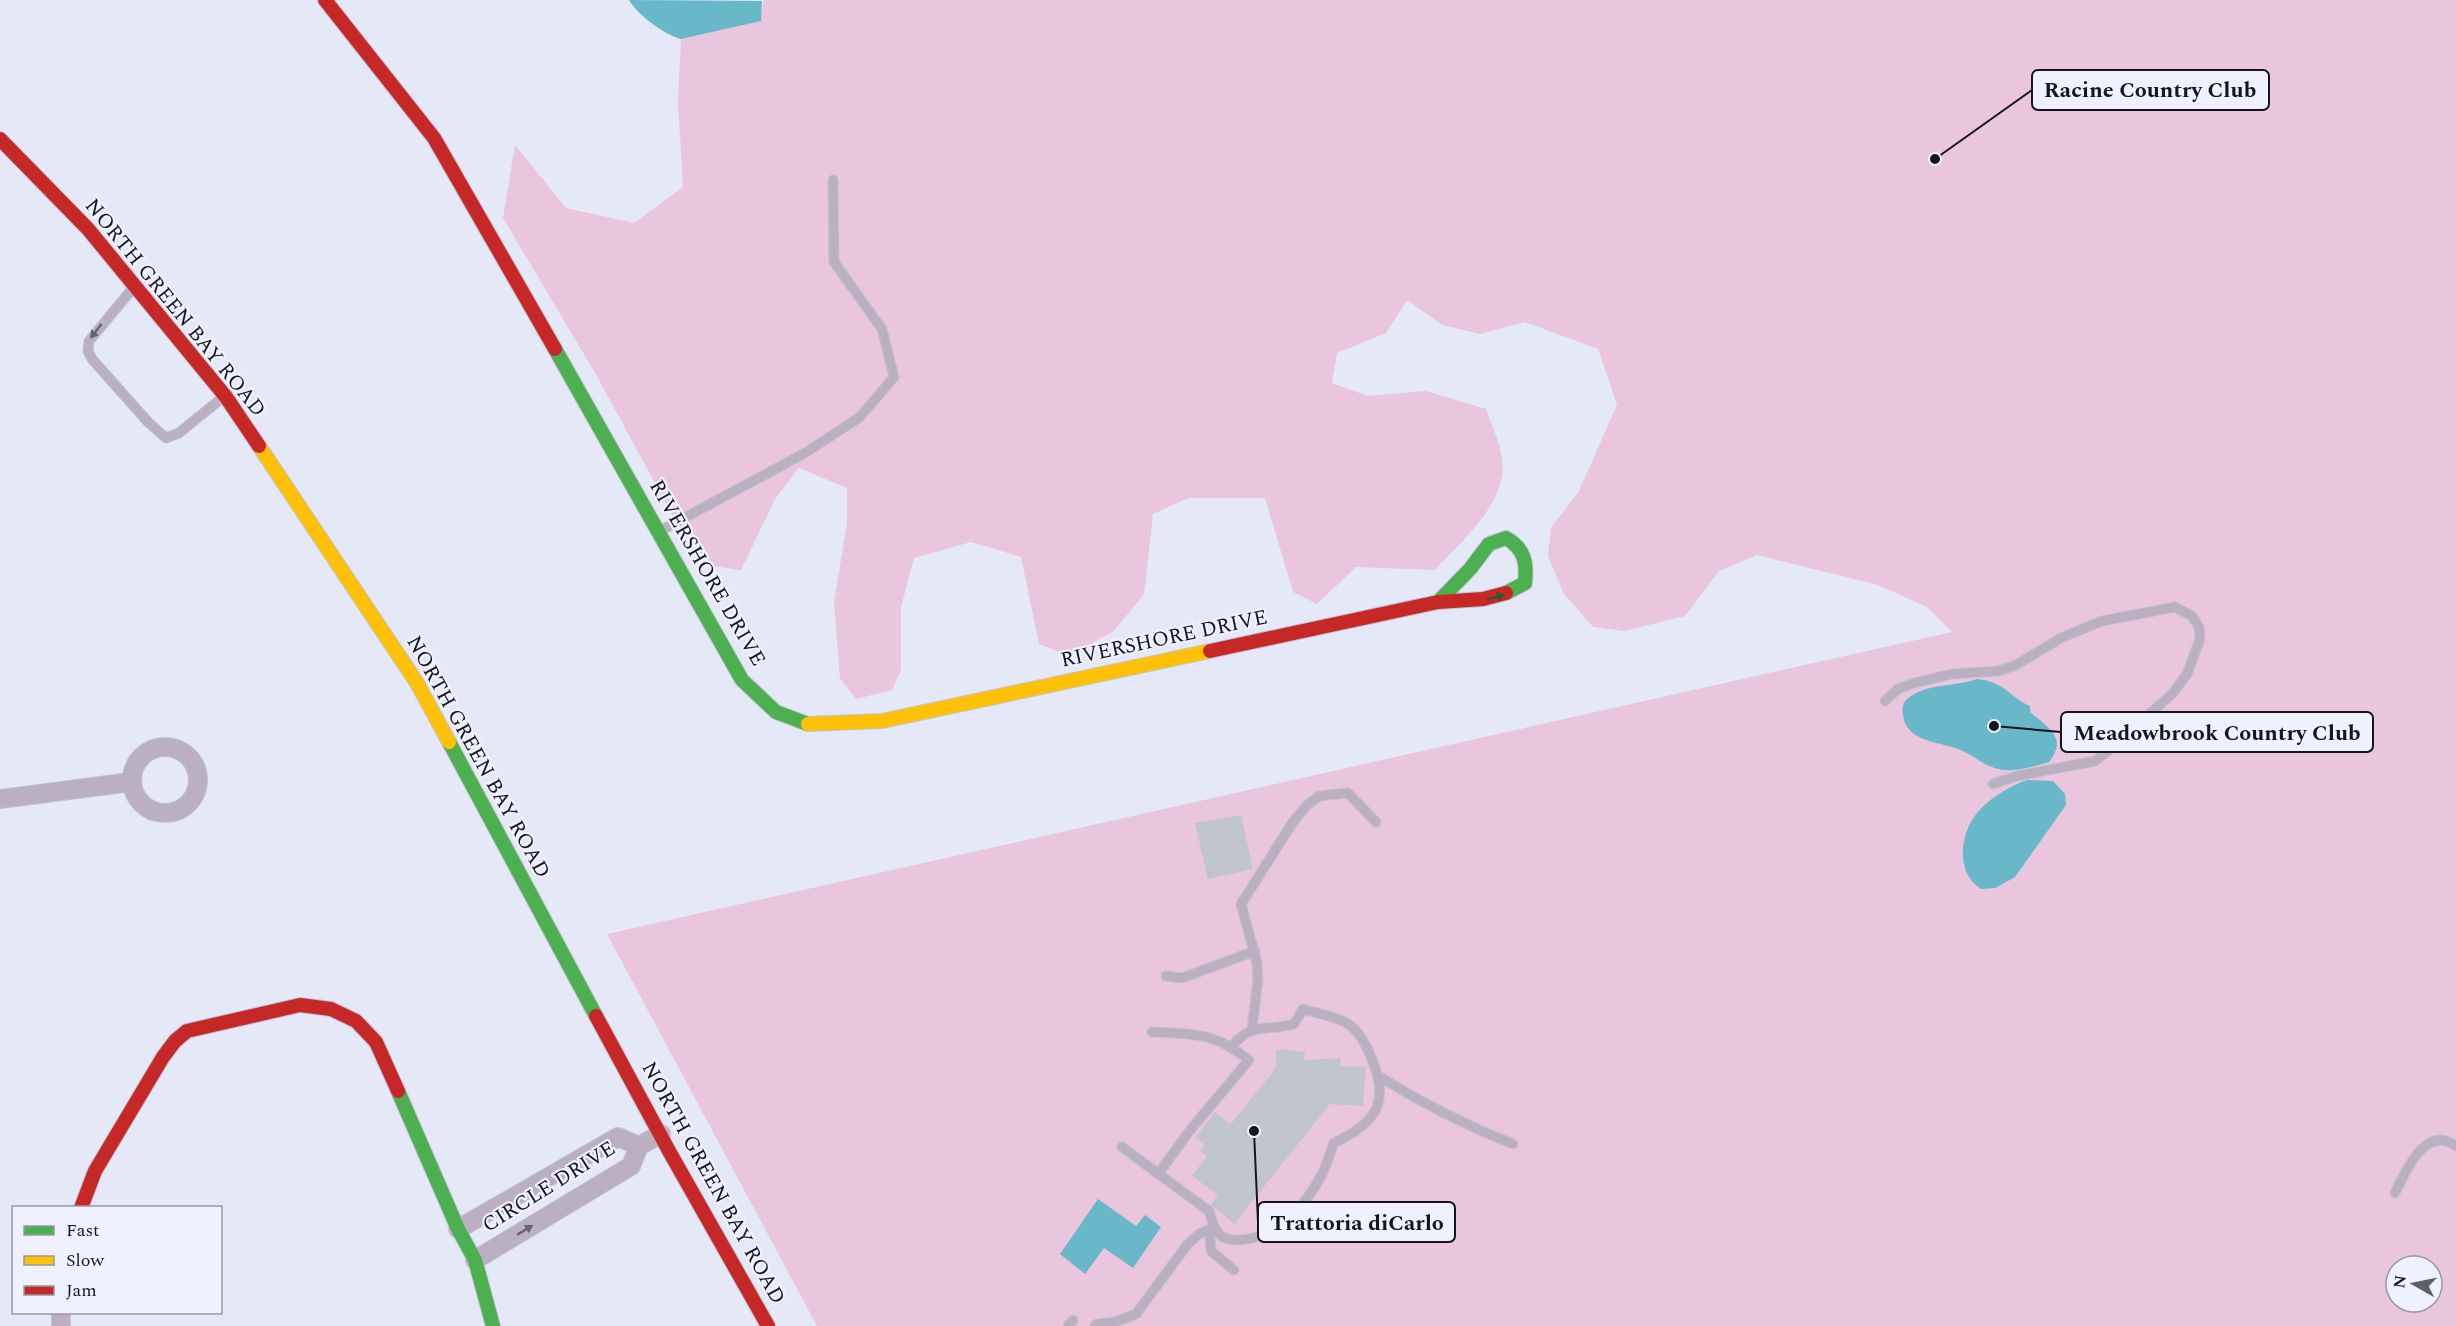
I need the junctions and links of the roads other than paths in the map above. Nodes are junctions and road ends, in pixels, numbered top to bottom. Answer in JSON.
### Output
{"nodes":[{"id":1,"x":325,"y":0,"type":"edge"},
{"id":2,"x":0,"y":139,"type":"edge"},
{"id":3,"x":833,"y":180,"type":"dead end"},
{"id":4,"x":135,"y":286,"type":"junction"},
{"id":5,"x":225,"y":396,"type":"junction"},
{"id":6,"x":658,"y":532,"type":"junction"},
{"id":7,"x":1438,"y":602,"type":"junction"},
{"id":8,"x":1885,"y":701,"type":"dead end"},
{"id":9,"x":131,"y":782,"type":"dead end"},
{"id":10,"x":1993,"y":784,"type":"dead end"},
{"id":11,"x":0,"y":799,"type":"edge"},
{"id":12,"x":1376,"y":822,"type":"dead end"},
{"id":13,"x":1255,"y":951,"type":"junction"},
{"id":14,"x":1166,"y":976,"type":"dead end"},
{"id":15,"x":1252,"y":1029,"type":"junction"},
{"id":16,"x":1152,"y":1032,"type":"dead end"},
{"id":17,"x":1232,"y":1046,"type":"junction"},
{"id":18,"x":1380,"y":1077,"type":"junction"},
{"id":19,"x":660,"y":1134,"type":"junction"},
{"id":20,"x":1513,"y":1144,"type":"dead end"},
{"id":21,"x":639,"y":1146,"type":"junction"},
{"id":22,"x":2456,"y":1146,"type":"edge"},
{"id":23,"x":1122,"y":1147,"type":"dead end"},
{"id":24,"x":1158,"y":1174,"type":"junction"},
{"id":25,"x":2395,"y":1193,"type":"dead end"},
{"id":26,"x":82,"y":1206,"type":"edge"},
{"id":27,"x":1213,"y":1228,"type":"junction"},
{"id":28,"x":458,"y":1229,"type":"junction"},
{"id":29,"x":475,"y":1260,"type":"junction"},
{"id":30,"x":1234,"y":1270,"type":"dead end"},
{"id":31,"x":493,"y":1326,"type":"edge"},
{"id":32,"x":768,"y":1326,"type":"edge"},
{"id":33,"x":1095,"y":1326,"type":"edge"}],
"edges":[{"from":1,"to":6,"type":"street","name":"RIVERSHORE DRIVE"},
{"from":2,"to":4,"type":"street","name":"NORTH GREEN BAY ROAD"},
{"from":3,"to":6,"type":"lane"},
{"from":4,"to":5,"type":"street","name":"NORTH GREEN BAY ROAD"},
{"from":4,"to":5,"type":"lane","one_way":true},
{"from":5,"to":19,"type":"street","name":"NORTH GREEN BAY ROAD"},
{"from":6,"to":7,"type":"street","name":"RIVERSHORE DRIVE"},
{"from":7,"to":7,"type":"street","name":"RIVERSHORE DRIVE","one_way":true},
{"from":8,"to":10,"type":"lane"},
{"from":9,"to":11,"type":"street"},
{"from":12,"to":13,"type":"lane"},
{"from":13,"to":14,"type":"lane"},
{"from":13,"to":15,"type":"lane"},
{"from":15,"to":17,"type":"lane"},
{"from":15,"to":18,"type":"lane"},
{"from":16,"to":17,"type":"lane"},
{"from":17,"to":24,"type":"lane"},
{"from":18,"to":20,"type":"lane"},
{"from":18,"to":27,"type":"lane"},
{"from":19,"to":21,"type":"street","name":"CIRCLE DRIVE"},
{"from":19,"to":32,"type":"street","name":"NORTH GREEN BAY ROAD"},
{"from":21,"to":28,"type":"street","name":"CIRCLE DRIVE"},
{"from":29,"to":21,"type":"street","name":"CIRCLE DRIVE","one_way":true},
{"from":22,"to":25,"type":"lane"},
{"from":23,"to":24,"type":"lane"},
{"from":24,"to":27,"type":"lane"},
{"from":26,"to":28,"type":"street"},
{"from":27,"to":30,"type":"lane"},
{"from":27,"to":33,"type":"lane"},
{"from":28,"to":29,"type":"street"},
{"from":29,"to":31,"type":"street"}]}
